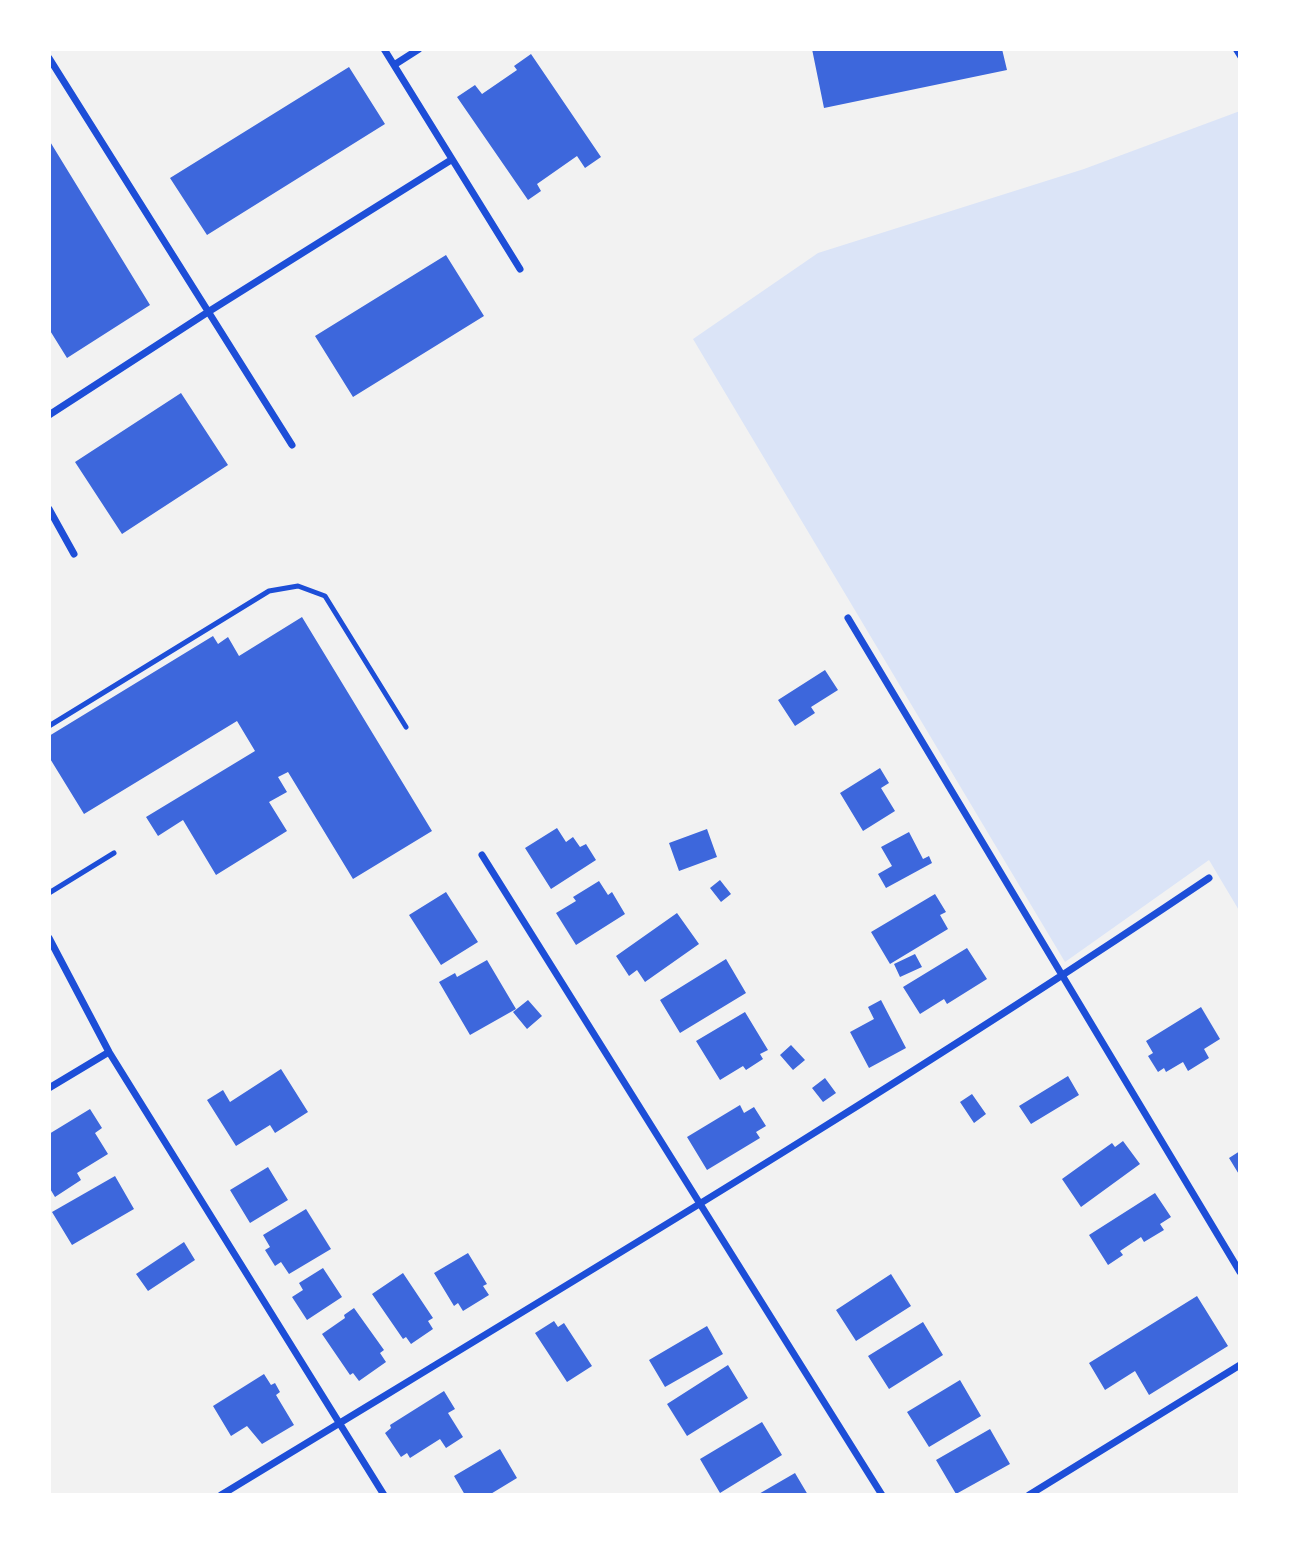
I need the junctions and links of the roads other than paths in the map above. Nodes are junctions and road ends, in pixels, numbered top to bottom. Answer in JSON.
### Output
{"nodes":[{"id":1,"x":384,"y":49,"type":"edge"},
{"id":2,"x":419,"y":49,"type":"edge"},
{"id":3,"x":1235,"y":49,"type":"edge"},
{"id":4,"x":1240,"y":57,"type":"edge"},
{"id":5,"x":49,"y":58,"type":"edge"},
{"id":6,"x":394,"y":65,"type":"junction"},
{"id":7,"x":452,"y":160,"type":"junction"},
{"id":8,"x":520,"y":269,"type":"dead end"},
{"id":9,"x":208,"y":312,"type":"junction"},
{"id":10,"x":49,"y":415,"type":"edge"},
{"id":11,"x":292,"y":445,"type":"dead end"},
{"id":12,"x":49,"y":509,"type":"edge"},
{"id":13,"x":74,"y":554,"type":"dead end"},
{"id":14,"x":848,"y":618,"type":"dead end"},
{"id":15,"x":49,"y":726,"type":"edge"},
{"id":16,"x":406,"y":727,"type":"dead end"},
{"id":17,"x":114,"y":853,"type":"dead end"},
{"id":18,"x":482,"y":855,"type":"dead end"},
{"id":19,"x":1209,"y":878,"type":"dead end"},
{"id":20,"x":49,"y":893,"type":"edge"},
{"id":21,"x":49,"y":938,"type":"edge"},
{"id":22,"x":1063,"y":976,"type":"junction"},
{"id":23,"x":109,"y":1052,"type":"junction"},
{"id":24,"x":49,"y":1088,"type":"edge"},
{"id":25,"x":701,"y":1204,"type":"junction"},
{"id":26,"x":1240,"y":1272,"type":"edge"},
{"id":27,"x":1240,"y":1365,"type":"edge"},
{"id":28,"x":339,"y":1423,"type":"junction"},
{"id":29,"x":221,"y":1495,"type":"edge"},
{"id":30,"x":384,"y":1495,"type":"edge"},
{"id":31,"x":882,"y":1495,"type":"edge"},
{"id":32,"x":1029,"y":1495,"type":"edge"}],
"edges":[{"from":1,"to":6,"type":"street"},
{"from":2,"to":6,"type":"street"},
{"from":3,"to":4,"type":"lane"},
{"from":5,"to":9,"type":"street"},
{"from":6,"to":7,"type":"street"},
{"from":7,"to":8,"type":"street"},
{"from":7,"to":9,"type":"street"},
{"from":9,"to":10,"type":"street"},
{"from":9,"to":11,"type":"street"},
{"from":12,"to":13,"type":"street"},
{"from":14,"to":22,"type":"street"},
{"from":15,"to":16,"type":"lane"},
{"from":17,"to":20,"type":"lane"},
{"from":18,"to":25,"type":"street"},
{"from":19,"to":22,"type":"street"},
{"from":21,"to":23,"type":"street"},
{"from":22,"to":25,"type":"street"},
{"from":22,"to":26,"type":"street"},
{"from":23,"to":24,"type":"street"},
{"from":23,"to":28,"type":"street"},
{"from":25,"to":28,"type":"street"},
{"from":25,"to":31,"type":"street"},
{"from":27,"to":32,"type":"street"},
{"from":28,"to":29,"type":"street"},
{"from":28,"to":30,"type":"street"}]}
